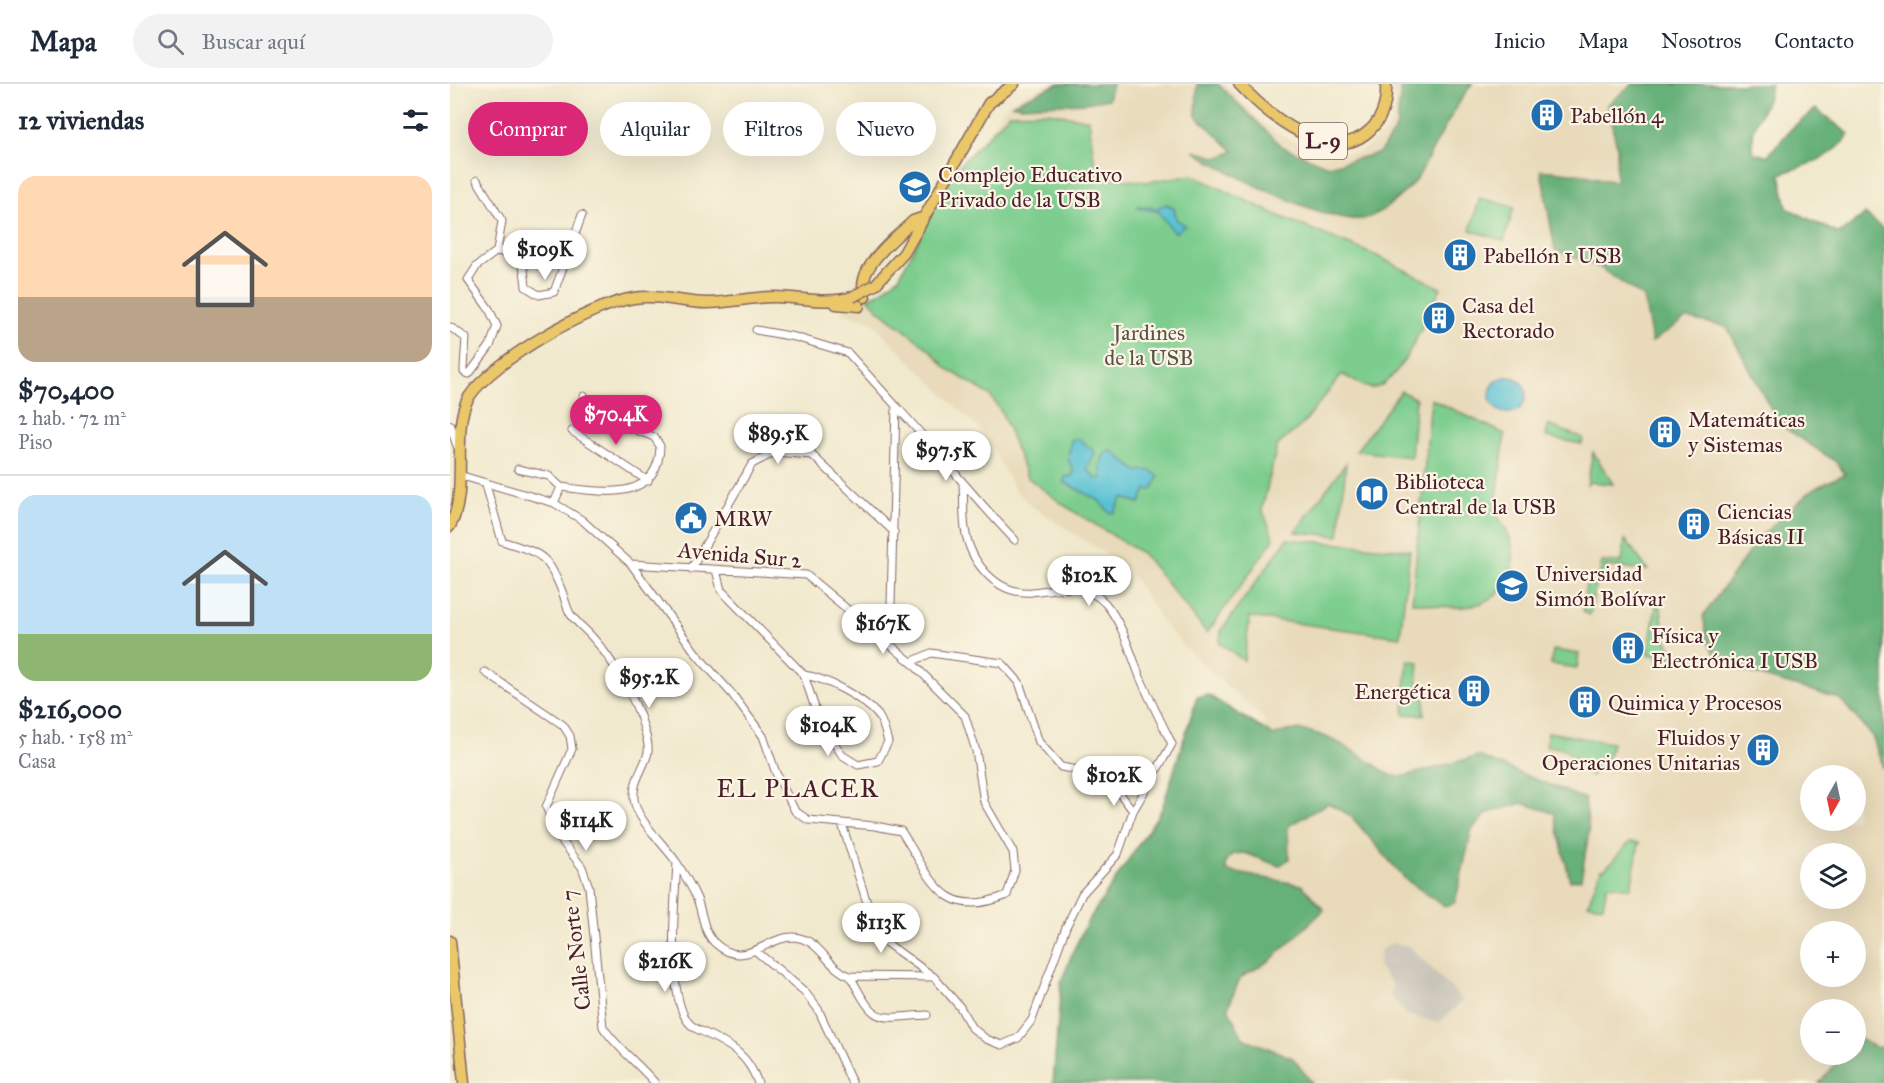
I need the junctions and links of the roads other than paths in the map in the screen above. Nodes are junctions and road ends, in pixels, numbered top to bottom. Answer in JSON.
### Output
{"nodes":[{"id":1,"x":1011,"y":84,"type":"edge"},
{"id":2,"x":1239,"y":84,"type":"edge"},
{"id":3,"x":1386,"y":84,"type":"edge"},
{"id":4,"x":477,"y":180,"type":"dead end"},
{"id":5,"x":582,"y":215,"type":"dead end"},
{"id":6,"x":922,"y":218,"type":"junction"},
{"id":7,"x":497,"y":250,"type":"junction"},
{"id":8,"x":813,"y":299,"type":"junction"},
{"id":9,"x":450,"y":327,"type":"edge"},
{"id":10,"x":756,"y":330,"type":"dead end"},
{"id":11,"x":584,"y":396,"type":"dead end"},
{"id":12,"x":896,"y":406,"type":"junction"},
{"id":13,"x":450,"y":425,"type":"edge"},
{"id":14,"x":572,"y":431,"type":"dead end"},
{"id":15,"x":459,"y":453,"type":"junction"},
{"id":16,"x":518,"y":469,"type":"dead end"},
{"id":17,"x":459,"y":475,"type":"junction"},
{"id":18,"x":648,"y":482,"type":"junction"},
{"id":19,"x":963,"y":484,"type":"junction"},
{"id":20,"x":486,"y":485,"type":"junction"},
{"id":21,"x":561,"y":487,"type":"junction"},
{"id":22,"x":554,"y":503,"type":"junction"},
{"id":23,"x":450,"y":526,"type":"edge"},
{"id":24,"x":894,"y":532,"type":"junction"},
{"id":25,"x":1015,"y":540,"type":"dead end"},
{"id":26,"x":631,"y":564,"type":"junction"},
{"id":27,"x":691,"y":568,"type":"junction"},
{"id":28,"x":716,"y":570,"type":"junction"},
{"id":29,"x":890,"y":644,"type":"junction"},
{"id":30,"x":911,"y":662,"type":"junction"},
{"id":31,"x":485,"y":672,"type":"dead end"},
{"id":32,"x":804,"y":675,"type":"junction"},
{"id":33,"x":1133,"y":811,"type":"junction"},
{"id":34,"x":842,"y":824,"type":"junction"},
{"id":35,"x":677,"y":863,"type":"junction"},
{"id":36,"x":450,"y":941,"type":"edge"},
{"id":37,"x":757,"y":952,"type":"junction"},
{"id":38,"x":850,"y":976,"type":"junction"},
{"id":39,"x":934,"y":977,"type":"junction"},
{"id":40,"x":927,"y":1015,"type":"dead end"},
{"id":41,"x":464,"y":1083,"type":"edge"},
{"id":42,"x":655,"y":1083,"type":"edge"},
{"id":43,"x":758,"y":1083,"type":"edge"},
{"id":44,"x":852,"y":1083,"type":"edge"}],
"edges":[{"from":1,"to":6,"type":"main road"},
{"from":2,"to":3,"type":"main road","number":"L-9"},
{"from":4,"to":7,"type":"street"},
{"from":5,"to":7,"type":"street"},
{"from":6,"to":8,"type":"main road","bridge":true},
{"from":6,"to":8,"type":"main road"},
{"from":7,"to":9,"type":"street"},
{"from":8,"to":15,"type":"main road"},
{"from":10,"to":12,"type":"street"},
{"from":11,"to":18,"type":"street"},
{"from":12,"to":19,"type":"street"},
{"from":12,"to":24,"type":"street"},
{"from":13,"to":15,"type":"street"},
{"from":14,"to":18,"type":"street"},
{"from":15,"to":17,"type":"main road"},
{"from":16,"to":21,"type":"street"},
{"from":17,"to":20,"type":"street"},
{"from":17,"to":23,"type":"main road"},
{"from":18,"to":21,"type":"street"},
{"from":19,"to":25,"type":"street"},
{"from":19,"to":33,"type":"street"},
{"from":20,"to":22,"type":"street"},
{"from":20,"to":35,"type":"street"},
{"from":21,"to":22,"type":"street"},
{"from":22,"to":26,"type":"street"},
{"from":24,"to":27,"type":"street"},
{"from":24,"to":29,"type":"street"},
{"from":26,"to":27,"type":"street","name":"Avenida Sur 2"},
{"from":26,"to":34,"type":"street"},
{"from":27,"to":28,"type":"street","name":"Avenida Sur 2"},
{"from":28,"to":29,"type":"street","name":"Avenida Sur 2"},
{"from":28,"to":32,"type":"street"},
{"from":29,"to":30,"type":"street","name":"Avenida Sur 2"},
{"from":30,"to":33,"type":"street"},
{"from":30,"to":34,"type":"street","name":"Avenida Sur 2"},
{"from":31,"to":42,"type":"street","name":"Calle Norte 7"},
{"from":32,"to":32,"type":"street"},
{"from":33,"to":39,"type":"street"},
{"from":34,"to":39,"type":"street"},
{"from":35,"to":37,"type":"street"},
{"from":35,"to":43,"type":"street"},
{"from":36,"to":41,"type":"main road"},
{"from":37,"to":38,"type":"street"},
{"from":37,"to":44,"type":"street"},
{"from":38,"to":39,"type":"street"},
{"from":38,"to":40,"type":"street"}]}
